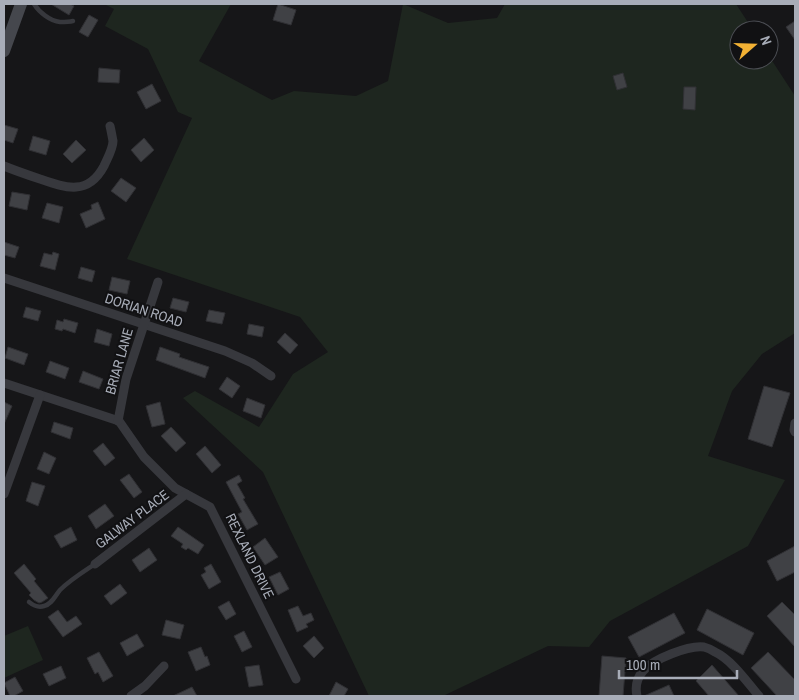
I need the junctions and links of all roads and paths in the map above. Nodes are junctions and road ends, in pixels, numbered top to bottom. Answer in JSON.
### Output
{"nodes":[{"id":1,"x":21,"y":4,"type":"edge"},
{"id":2,"x":34,"y":4,"type":"edge"},
{"id":3,"x":73,"y":21,"type":"dead end"},
{"id":4,"x":4,"y":50,"type":"edge"},
{"id":5,"x":110,"y":126,"type":"dead end"},
{"id":6,"x":4,"y":166,"type":"edge"},
{"id":7,"x":4,"y":278,"type":"edge"},
{"id":8,"x":158,"y":282,"type":"dead end"},
{"id":9,"x":144,"y":324,"type":"junction"},
{"id":10,"x":271,"y":376,"type":"dead end"},
{"id":11,"x":4,"y":383,"type":"edge"},
{"id":12,"x":40,"y":395,"type":"junction"},
{"id":13,"x":118,"y":420,"type":"junction"},
{"id":14,"x":795,"y":423,"type":"edge"},
{"id":15,"x":795,"y":432,"type":"edge"},
{"id":16,"x":4,"y":494,"type":"edge"},
{"id":17,"x":186,"y":494,"type":"junction"},
{"id":18,"x":95,"y":564,"type":"joint"},
{"id":19,"x":29,"y":602,"type":"dead end"},
{"id":20,"x":164,"y":666,"type":"dead end"},
{"id":21,"x":296,"y":679,"type":"dead end"},
{"id":22,"x":131,"y":696,"type":"edge"},
{"id":23,"x":637,"y":696,"type":"edge"},
{"id":24,"x":759,"y":696,"type":"edge"}],
"edges":[{"from":1,"to":4,"type":"street"},
{"from":2,"to":3,"type":"lane"},
{"from":5,"to":6,"type":"street"},
{"from":7,"to":9,"type":"street","name":"DORIAN ROAD"},
{"from":8,"to":9,"type":"street","name":"BRIAR LANE"},
{"from":9,"to":10,"type":"street","name":"DORIAN ROAD"},
{"from":9,"to":13,"type":"street","name":"BRIAR LANE"},
{"from":11,"to":12,"type":"street"},
{"from":12,"to":13,"type":"street"},
{"from":12,"to":16,"type":"street"},
{"from":13,"to":17,"type":"street","name":"REXLAND DRIVE"},
{"from":14,"to":15,"type":"street"},
{"from":17,"to":18,"type":"street","name":"GALWAY PLACE"},
{"from":17,"to":21,"type":"street","name":"REXLAND DRIVE"},
{"from":18,"to":19,"type":"lane"},
{"from":20,"to":22,"type":"street"},
{"from":23,"to":24,"type":"street"}]}
